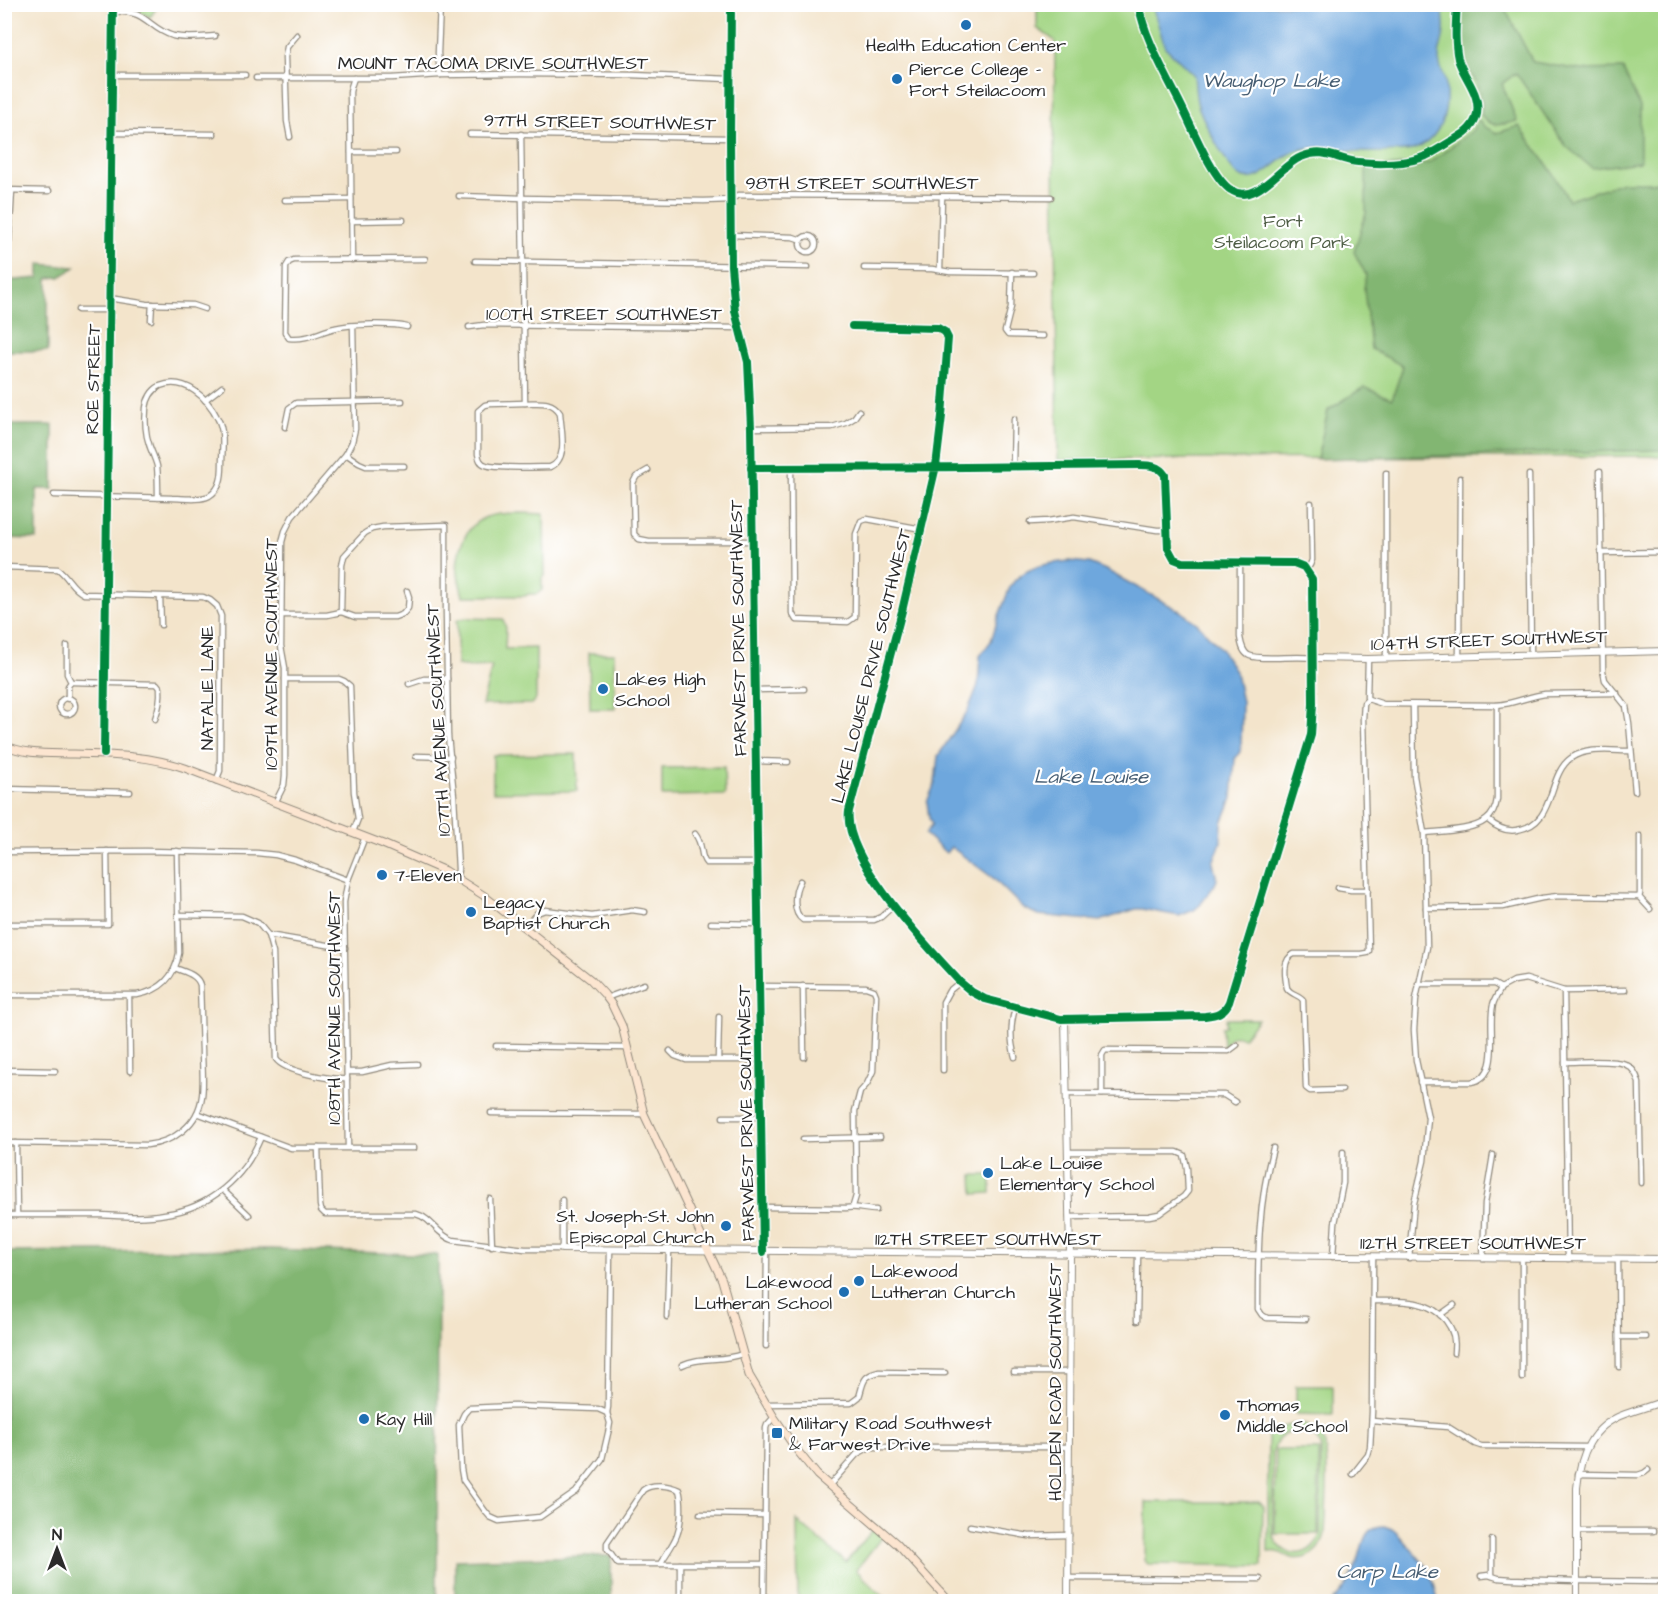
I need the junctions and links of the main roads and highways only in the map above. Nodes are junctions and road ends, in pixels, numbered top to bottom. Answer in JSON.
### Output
{"nodes":[{"id":1,"x":4,"y":745,"type":"edge"},
{"id":2,"x":945,"y":1600,"type":"edge"}],
"edges":[{"from":1,"to":2,"type":"main road"}]}
